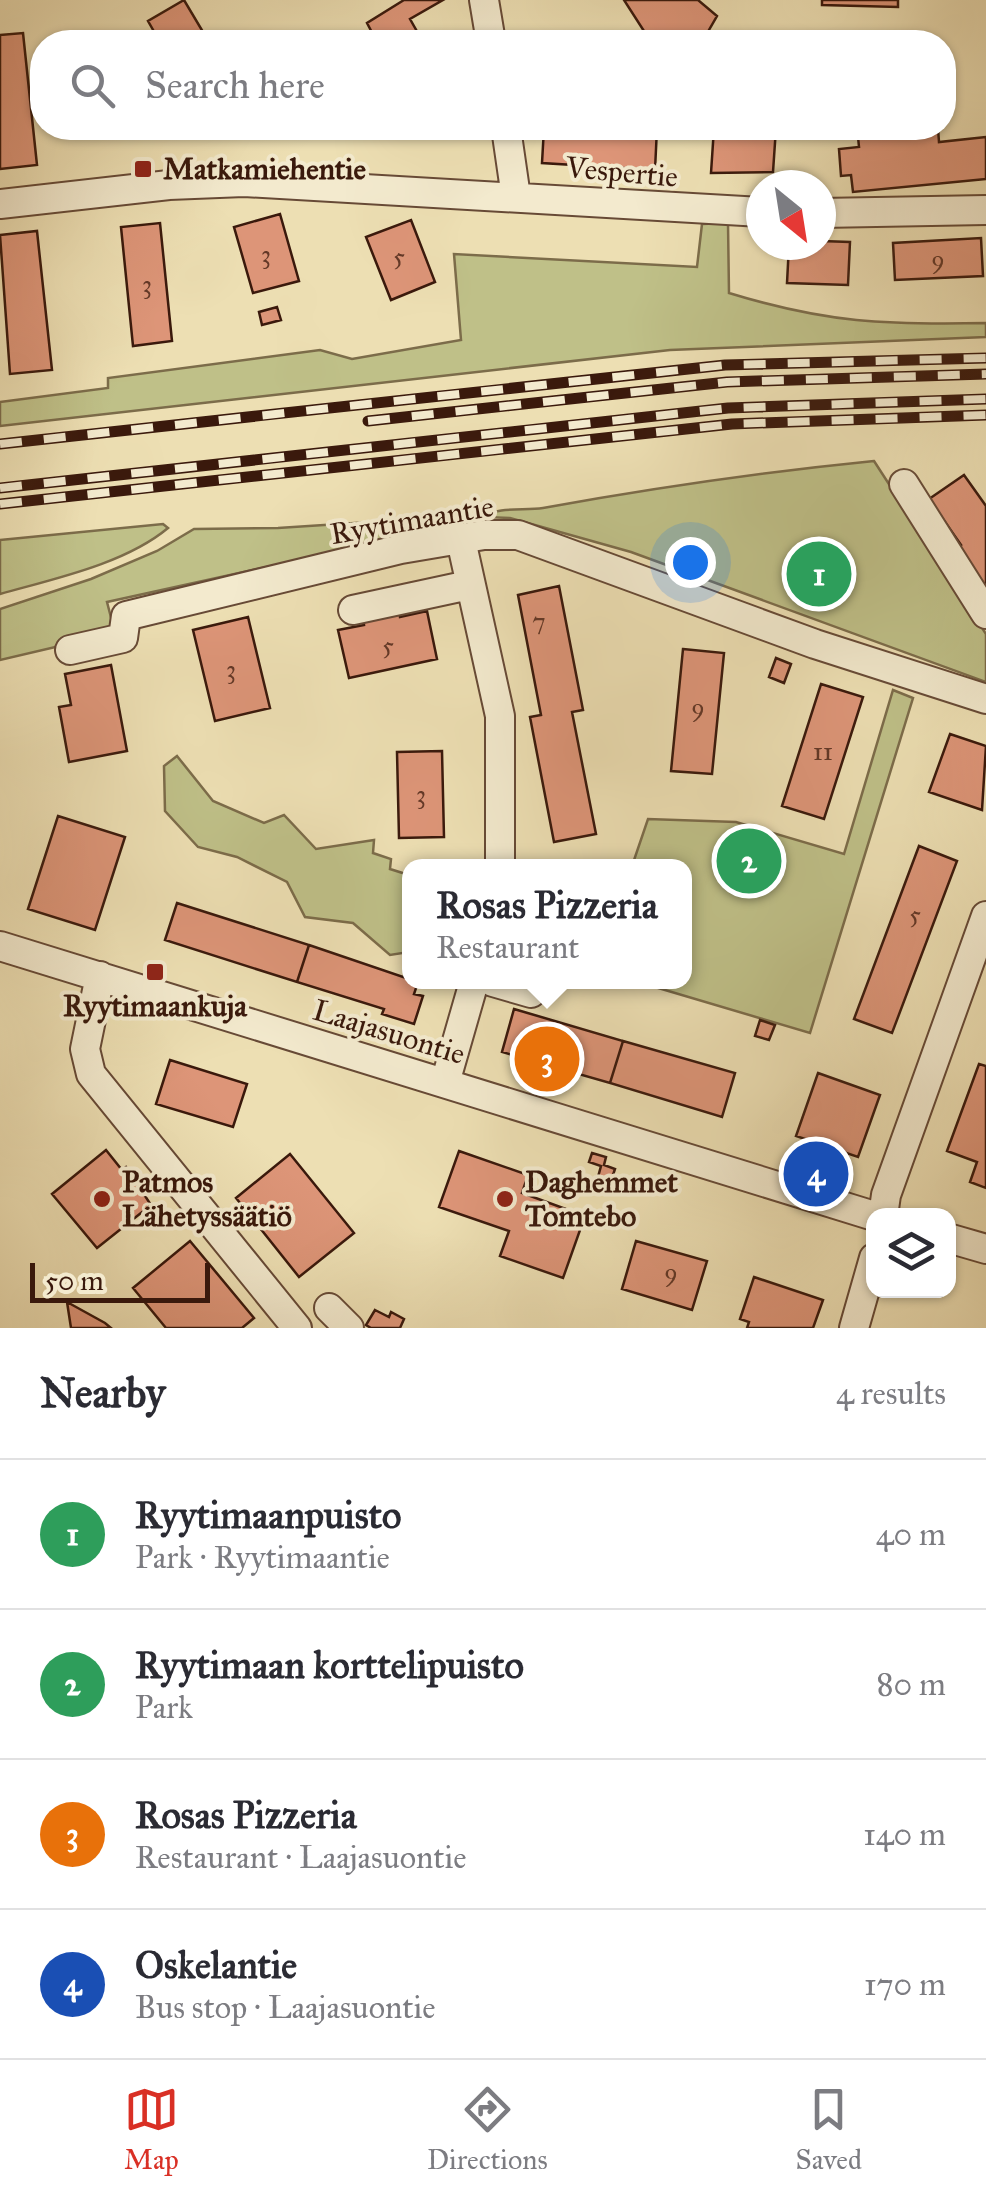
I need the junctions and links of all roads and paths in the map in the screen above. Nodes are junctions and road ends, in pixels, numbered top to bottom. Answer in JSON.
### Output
{"nodes":[{"id":1,"x":484,"y":0,"type":"edge"},
{"id":2,"x":489,"y":30,"type":"edge"},
{"id":3,"x":508,"y":140,"type":"edge"},
{"id":4,"x":516,"y":197,"type":"junction"},
{"id":5,"x":0,"y":204,"type":"edge"},
{"id":6,"x":986,"y":210,"type":"edge"},
{"id":7,"x":746,"y":211,"type":"edge"},
{"id":8,"x":836,"y":213,"type":"edge"},
{"id":9,"x":904,"y":484,"type":"dead end"},
{"id":10,"x":462,"y":540,"type":"junction"},
{"id":11,"x":469,"y":585,"type":"junction"},
{"id":12,"x":354,"y":610,"type":"dead end"},
{"id":13,"x":986,"y":614,"type":"edge"},
{"id":14,"x":70,"y":650,"type":"dead end"},
{"id":15,"x":986,"y":699,"type":"edge"},
{"id":16,"x":500,"y":859,"type":"edge"},
{"id":17,"x":986,"y":916,"type":"edge"},
{"id":18,"x":0,"y":946,"type":"edge"},
{"id":19,"x":100,"y":976,"type":"junction"},
{"id":20,"x":472,"y":989,"type":"edge"},
{"id":21,"x":517,"y":989,"type":"edge"},
{"id":22,"x":531,"y":993,"type":"dead end"},
{"id":23,"x":445,"y":1083,"type":"junction"},
{"id":24,"x":884,"y":1208,"type":"edge"},
{"id":25,"x":866,"y":1214,"type":"edge"},
{"id":26,"x":956,"y":1240,"type":"edge"},
{"id":27,"x":986,"y":1249,"type":"edge"},
{"id":28,"x":866,"y":1286,"type":"edge"},
{"id":29,"x":297,"y":1328,"type":"edge"},
{"id":30,"x":854,"y":1328,"type":"edge"}],
"edges":[{"from":1,"to":2,"type":"street"},
{"from":3,"to":4,"type":"street"},
{"from":4,"to":5,"type":"street","name":"Vespertie"},
{"from":4,"to":7,"type":"street","name":"Vespertie"},
{"from":6,"to":8,"type":"street"},
{"from":9,"to":13,"type":"street"},
{"from":10,"to":11,"type":"street"},
{"from":10,"to":14,"type":"street","name":"Ryytimaantie"},
{"from":10,"to":15,"type":"street","name":"Ryytimaantie"},
{"from":11,"to":12,"type":"street"},
{"from":11,"to":16,"type":"street"},
{"from":17,"to":24,"type":"street"},
{"from":18,"to":19,"type":"street","name":"Laajasuontie"},
{"from":19,"to":23,"type":"street","name":"Laajasuontie"},
{"from":19,"to":29,"type":"street"},
{"from":20,"to":23,"type":"street"},
{"from":21,"to":22,"type":"street"},
{"from":23,"to":25,"type":"street","name":"Laajasuontie"},
{"from":26,"to":27,"type":"street"},
{"from":28,"to":30,"type":"street"}]}
